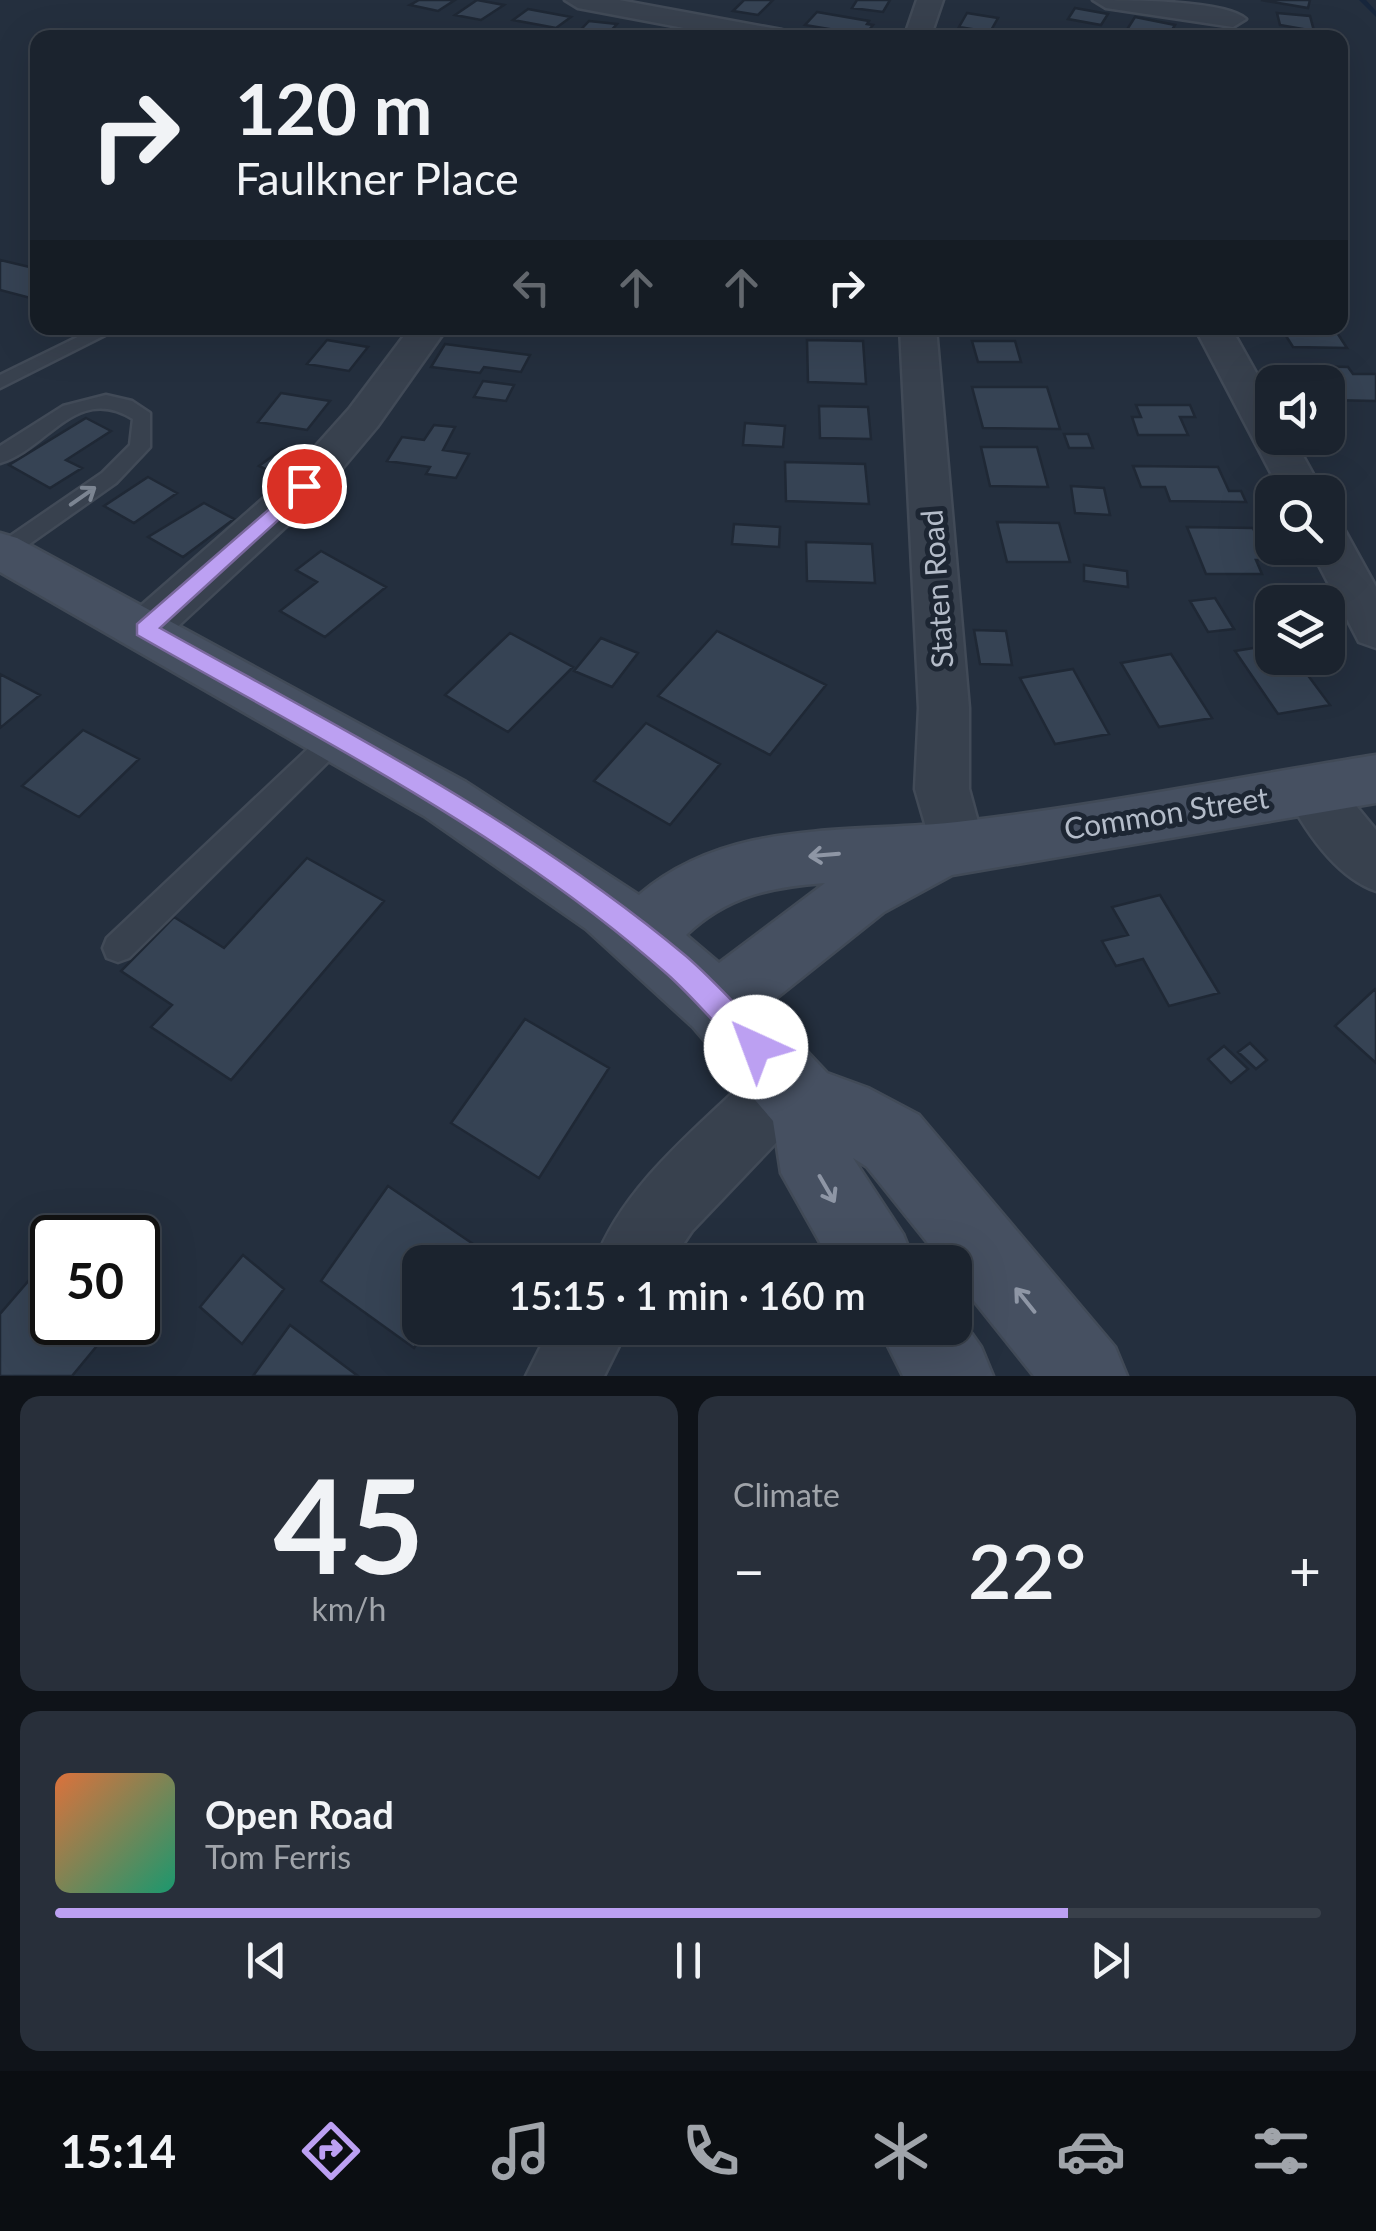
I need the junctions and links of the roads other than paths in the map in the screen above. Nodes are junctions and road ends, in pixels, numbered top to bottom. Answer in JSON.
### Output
{"nodes":[{"id":1,"x":578,"y":0,"type":"edge"},
{"id":2,"x":930,"y":0,"type":"edge"},
{"id":3,"x":1106,"y":0,"type":"edge"},
{"id":4,"x":1231,"y":19,"type":"edge"},
{"id":5,"x":739,"y":30,"type":"edge"},
{"id":6,"x":920,"y":30,"type":"edge"},
{"id":7,"x":96,"y":335,"type":"edge"},
{"id":8,"x":424,"y":335,"type":"edge"},
{"id":9,"x":918,"y":335,"type":"edge"},
{"id":10,"x":1217,"y":335,"type":"edge"},
{"id":11,"x":0,"y":382,"type":"edge"},
{"id":12,"x":0,"y":456,"type":"edge"},
{"id":13,"x":1293,"y":475,"type":"edge"},
{"id":14,"x":1,"y":552,"type":"edge"},
{"id":15,"x":1341,"y":565,"type":"edge"},
{"id":16,"x":145,"y":630,"type":"junction"},
{"id":17,"x":1376,"y":630,"type":"edge"},
{"id":18,"x":338,"y":736,"type":"junction"},
{"id":19,"x":1376,"y":780,"type":"edge"},
{"id":20,"x":1311,"y":790,"type":"junction"},
{"id":21,"x":957,"y":848,"type":"junction"},
{"id":22,"x":1376,"y":867,"type":"edge"},
{"id":23,"x":641,"y":934,"type":"junction"},
{"id":24,"x":118,"y":948,"type":"dead end"},
{"id":25,"x":717,"y":1004,"type":"junction"},
{"id":26,"x":798,"y":1095,"type":"junction"},
{"id":27,"x":642,"y":1245,"type":"edge"},
{"id":28,"x":864,"y":1245,"type":"edge"},
{"id":29,"x":931,"y":1345,"type":"edge"},
{"id":30,"x":952,"y":1376,"type":"edge"},
{"id":31,"x":1086,"y":1376,"type":"edge"}],
"edges":[{"from":1,"to":5,"type":"street"},
{"from":2,"to":6,"type":"street"},
{"from":3,"to":4,"type":"street"},
{"from":7,"to":11,"type":"lane"},
{"from":8,"to":16,"type":"street"},
{"from":9,"to":21,"type":"street","name":"Staten Road"},
{"from":10,"to":13,"type":"street"},
{"from":14,"to":12,"type":"lane","one_way":true},
{"from":14,"to":16,"type":"main road"},
{"from":15,"to":17,"type":"street"},
{"from":16,"to":18,"type":"main road"},
{"from":18,"to":23,"type":"main road"},
{"from":18,"to":24,"type":"lane"},
{"from":19,"to":20,"type":"main road","name":"Common Street"},
{"from":20,"to":21,"type":"main road","name":"Common Street"},
{"from":20,"to":22,"type":"street"},
{"from":21,"to":23,"type":"main road","name":"Common Street","one_way":true},
{"from":21,"to":25,"type":"main road","name":"Common Street"},
{"from":23,"to":25,"type":"main road"},
{"from":25,"to":26,"type":"main road"},
{"from":26,"to":27,"type":"street"},
{"from":26,"to":28,"type":"main road","one_way":true},
{"from":31,"to":26,"type":"main road","one_way":true},
{"from":29,"to":30,"type":"main road"}]}
